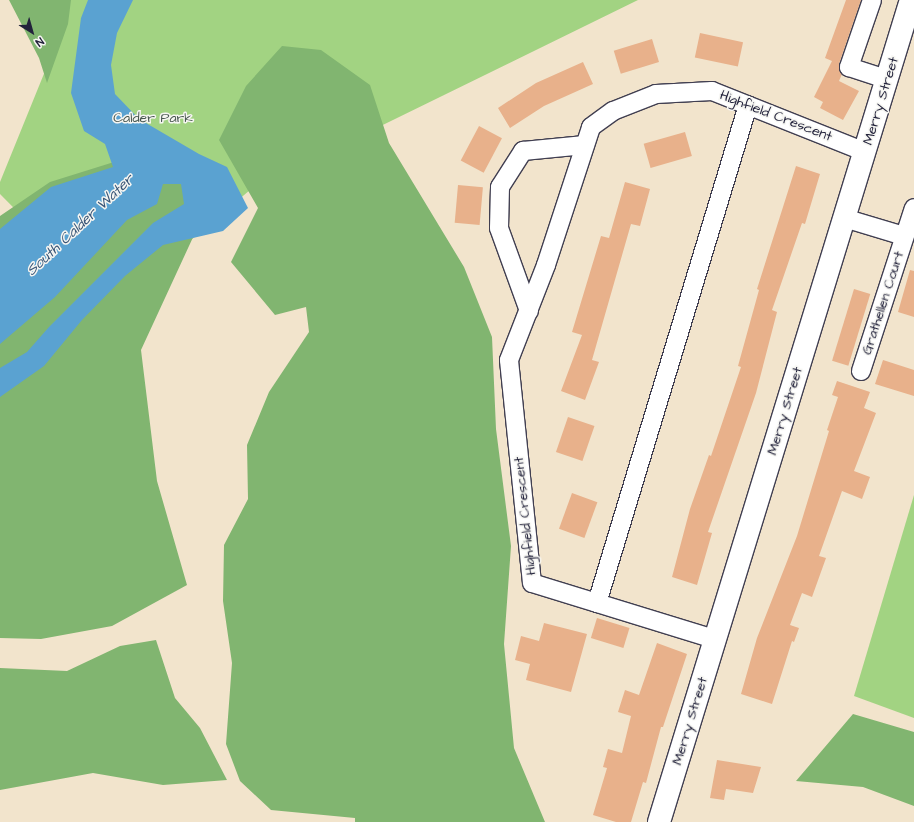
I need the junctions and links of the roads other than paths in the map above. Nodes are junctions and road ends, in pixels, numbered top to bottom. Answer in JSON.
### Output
{"nodes":[{"id":1,"x":872,"y":0,"type":"edge"},
{"id":2,"x":911,"y":0,"type":"edge"},
{"id":3,"x":887,"y":79,"type":"junction"},
{"id":4,"x":748,"y":105,"type":"junction"},
{"id":5,"x":585,"y":145,"type":"junction"},
{"id":6,"x":865,"y":152,"type":"junction"},
{"id":7,"x":914,"y":208,"type":"edge"},
{"id":8,"x":844,"y":218,"type":"junction"},
{"id":9,"x":904,"y":236,"type":"junction"},
{"id":10,"x":529,"y":310,"type":"junction"},
{"id":11,"x":861,"y":371,"type":"dead end"},
{"id":12,"x":597,"y":603,"type":"junction"},
{"id":13,"x":714,"y":639,"type":"junction"},
{"id":14,"x":659,"y":822,"type":"edge"}],
"edges":[{"from":1,"to":3,"type":"street"},
{"from":2,"to":3,"type":"main road","name":"Merry Street"},
{"from":3,"to":6,"type":"main road","name":"Merry Street"},
{"from":4,"to":5,"type":"street","name":"Highfield Crescent"},
{"from":4,"to":6,"type":"street","name":"Highfield Crescent"},
{"from":4,"to":12,"type":"street"},
{"from":5,"to":10,"type":"street","name":"Highfield Crescent"},
{"from":5,"to":10,"type":"street"},
{"from":6,"to":8,"type":"main road","name":"Merry Street"},
{"from":7,"to":9,"type":"street","name":"Grathellen Court"},
{"from":8,"to":9,"type":"street","name":"Grathellen Court"},
{"from":8,"to":13,"type":"main road","name":"Merry Street"},
{"from":9,"to":11,"type":"street","name":"Grathellen Court"},
{"from":10,"to":12,"type":"street","name":"Highfield Crescent"},
{"from":12,"to":13,"type":"street","name":"Highfield Crescent"},
{"from":13,"to":14,"type":"main road","name":"Merry Street"}]}
